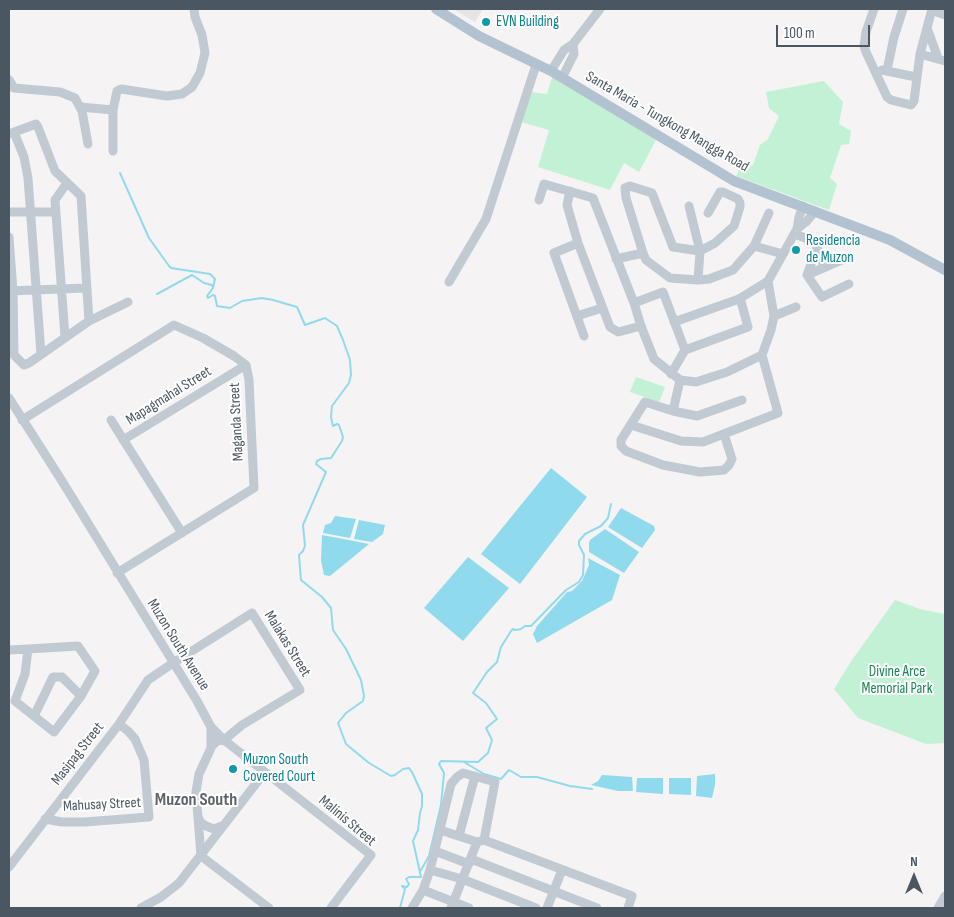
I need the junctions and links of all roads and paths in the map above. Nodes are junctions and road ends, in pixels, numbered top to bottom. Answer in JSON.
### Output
{"nodes":[{"id":1,"x":194,"y":9,"type":"edge"},
{"id":2,"x":436,"y":9,"type":"edge"},
{"id":3,"x":588,"y":9,"type":"edge"},
{"id":4,"x":874,"y":9,"type":"edge"},
{"id":5,"x":903,"y":9,"type":"edge"},
{"id":6,"x":932,"y":9,"type":"edge"},
{"id":7,"x":599,"y":11,"type":"edge"},
{"id":8,"x":945,"y":15,"type":"edge"},
{"id":9,"x":927,"y":28,"type":"junction"},
{"id":10,"x":573,"y":44,"type":"junction"},
{"id":11,"x":920,"y":54,"type":"junction"},
{"id":12,"x":941,"y":59,"type":"edge"},
{"id":13,"x":536,"y":65,"type":"junction"},
{"id":14,"x":874,"y":69,"type":"junction"},
{"id":15,"x":887,"y":70,"type":"junction"},
{"id":16,"x":551,"y":72,"type":"junction"},
{"id":17,"x":916,"y":76,"type":"junction"},
{"id":18,"x":562,"y":78,"type":"junction"},
{"id":19,"x":9,"y":80,"type":"edge"},
{"id":20,"x":11,"y":88,"type":"edge"},
{"id":21,"x":80,"y":107,"type":"junction"},
{"id":22,"x":114,"y":110,"type":"junction"},
{"id":23,"x":11,"y":133,"type":"edge"},
{"id":24,"x":88,"y":144,"type":"dead end"},
{"id":25,"x":113,"y":151,"type":"dead end"},
{"id":26,"x":68,"y":183,"type":"junction"},
{"id":27,"x":570,"y":191,"type":"junction"},
{"id":28,"x":539,"y":200,"type":"dead end"},
{"id":29,"x":689,"y":206,"type":"dead end"},
{"id":30,"x":803,"y":206,"type":"junction"},
{"id":31,"x":815,"y":210,"type":"junction"},
{"id":32,"x":9,"y":212,"type":"edge"},
{"id":33,"x":31,"y":212,"type":"junction"},
{"id":34,"x":56,"y":212,"type":"junction"},
{"id":35,"x":708,"y":213,"type":"dead end"},
{"id":36,"x":769,"y":213,"type":"dead end"},
{"id":37,"x":796,"y":232,"type":"junction"},
{"id":38,"x":9,"y":237,"type":"edge"},
{"id":39,"x":578,"y":244,"type":"junction"},
{"id":40,"x":754,"y":246,"type":"junction"},
{"id":41,"x":817,"y":248,"type":"junction"},
{"id":42,"x":700,"y":251,"type":"junction"},
{"id":43,"x":643,"y":254,"type":"junction"},
{"id":44,"x":783,"y":254,"type":"junction"},
{"id":45,"x":846,"y":258,"type":"dead end"},
{"id":46,"x":616,"y":259,"type":"junction"},
{"id":47,"x":824,"y":266,"type":"junction"},
{"id":48,"x":945,"y":270,"type":"edge"},
{"id":49,"x":807,"y":275,"type":"junction"},
{"id":50,"x":670,"y":278,"type":"junction"},
{"id":51,"x":698,"y":280,"type":"junction"},
{"id":52,"x":768,"y":281,"type":"junction"},
{"id":53,"x":449,"y":282,"type":"dead end"},
{"id":54,"x":849,"y":284,"type":"dead end"},
{"id":55,"x":86,"y":288,"type":"junction"},
{"id":56,"x":61,"y":289,"type":"junction"},
{"id":57,"x":36,"y":290,"type":"junction"},
{"id":58,"x":11,"y":291,"type":"edge"},
{"id":59,"x":663,"y":292,"type":"junction"},
{"id":60,"x":740,"y":298,"type":"junction"},
{"id":61,"x":128,"y":302,"type":"dead end"},
{"id":62,"x":634,"y":303,"type":"junction"},
{"id":63,"x":796,"y":307,"type":"dead end"},
{"id":64,"x":602,"y":308,"type":"junction"},
{"id":65,"x":577,"y":316,"type":"junction"},
{"id":66,"x":774,"y":316,"type":"junction"},
{"id":67,"x":89,"y":321,"type":"junction"},
{"id":68,"x":674,"y":322,"type":"junction"},
{"id":69,"x":641,"y":326,"type":"junction"},
{"id":70,"x":584,"y":336,"type":"dead end"},
{"id":71,"x":65,"y":337,"type":"junction"},
{"id":72,"x":685,"y":350,"type":"junction"},
{"id":73,"x":40,"y":354,"type":"junction"},
{"id":74,"x":762,"y":356,"type":"junction"},
{"id":75,"x":246,"y":365,"type":"junction"},
{"id":76,"x":671,"y":374,"type":"junction"},
{"id":77,"x":680,"y":380,"type":"junction"},
{"id":78,"x":9,"y":398,"type":"edge"},
{"id":79,"x":742,"y":400,"type":"dead end"},
{"id":80,"x":673,"y":411,"type":"junction"},
{"id":81,"x":22,"y":420,"type":"junction"},
{"id":82,"x":110,"y":420,"type":"dead end"},
{"id":83,"x":631,"y":425,"type":"junction"},
{"id":84,"x":724,"y":434,"type":"junction"},
{"id":85,"x":123,"y":440,"type":"junction"},
{"id":86,"x":182,"y":533,"type":"junction"},
{"id":87,"x":117,"y":573,"type":"junction"},
{"id":88,"x":28,"y":649,"type":"junction"},
{"id":89,"x":9,"y":650,"type":"edge"},
{"id":90,"x":173,"y":663,"type":"junction"},
{"id":91,"x":81,"y":696,"type":"junction"},
{"id":92,"x":34,"y":716,"type":"junction"},
{"id":93,"x":119,"y":724,"type":"junction"},
{"id":94,"x":211,"y":727,"type":"junction"},
{"id":95,"x":224,"y":740,"type":"junction"},
{"id":96,"x":211,"y":747,"type":"junction"},
{"id":97,"x":265,"y":772,"type":"junction"},
{"id":98,"x":475,"y":776,"type":"junction"},
{"id":99,"x":197,"y":812,"type":"junction"},
{"id":100,"x":45,"y":819,"type":"junction"},
{"id":101,"x":222,"y":826,"type":"junction"},
{"id":102,"x":440,"y":830,"type":"junction"},
{"id":103,"x":459,"y":836,"type":"junction"},
{"id":104,"x":480,"y":841,"type":"junction"},
{"id":105,"x":435,"y":851,"type":"junction"},
{"id":106,"x":201,"y":856,"type":"junction"},
{"id":107,"x":470,"y":862,"type":"junction"},
{"id":108,"x":9,"y":867,"type":"edge"},
{"id":109,"x":430,"y":870,"type":"junction"},
{"id":110,"x":562,"y":870,"type":"junction"},
{"id":111,"x":462,"y":880,"type":"junction"},
{"id":112,"x":423,"y":890,"type":"junction"},
{"id":113,"x":554,"y":891,"type":"junction"},
{"id":114,"x":945,"y":896,"type":"edge"},
{"id":115,"x":452,"y":905,"type":"edge"},
{"id":116,"x":152,"y":906,"type":"edge"},
{"id":117,"x":141,"y":908,"type":"edge"},
{"id":118,"x":269,"y":908,"type":"edge"},
{"id":119,"x":331,"y":908,"type":"edge"},
{"id":120,"x":414,"y":908,"type":"edge"},
{"id":121,"x":469,"y":908,"type":"edge"},
{"id":122,"x":536,"y":908,"type":"edge"},
{"id":123,"x":548,"y":908,"type":"edge"},
{"id":124,"x":597,"y":908,"type":"edge"},
{"id":125,"x":628,"y":908,"type":"edge"},
{"id":126,"x":938,"y":908,"type":"edge"}],
"edges":[{"from":1,"to":22,"type":"street"},
{"from":2,"to":13,"type":"main road","name":"Santa Maria - Tungkong Mangga Road"},
{"from":3,"to":7,"type":"street"},
{"from":4,"to":14,"type":"street"},
{"from":5,"to":15,"type":"street"},
{"from":6,"to":8,"type":"street"},
{"from":6,"to":9,"type":"street"},
{"from":7,"to":10,"type":"street"},
{"from":9,"to":11,"type":"street"},
{"from":9,"to":12,"type":"street"},
{"from":10,"to":16,"type":"street"},
{"from":10,"to":18,"type":"street"},
{"from":11,"to":12,"type":"street"},
{"from":11,"to":17,"type":"street"},
{"from":13,"to":16,"type":"main road","name":"Santa Maria - Tungkong Mangga Road"},
{"from":13,"to":53,"type":"street"},
{"from":14,"to":15,"type":"street"},
{"from":14,"to":17,"type":"street"},
{"from":15,"to":17,"type":"street"},
{"from":16,"to":18,"type":"main road","name":"Santa Maria - Tungkong Mangga Road"},
{"from":18,"to":30,"type":"main road","name":"Santa Maria - Tungkong Mangga Road"},
{"from":19,"to":20,"type":"street"},
{"from":20,"to":21,"type":"street"},
{"from":21,"to":22,"type":"street"},
{"from":21,"to":24,"type":"street"},
{"from":22,"to":25,"type":"street"},
{"from":23,"to":26,"type":"street"},
{"from":23,"to":33,"type":"street"},
{"from":26,"to":34,"type":"street"},
{"from":26,"to":55,"type":"street"},
{"from":27,"to":28,"type":"street"},
{"from":27,"to":39,"type":"street"},
{"from":27,"to":46,"type":"street"},
{"from":29,"to":42,"type":"street"},
{"from":30,"to":31,"type":"main road","name":"Santa Maria - Tungkong Mangga Road"},
{"from":30,"to":37,"type":"street"},
{"from":31,"to":37,"type":"street"},
{"from":31,"to":48,"type":"main road","name":"Santa Maria - Tungkong Mangga Road"},
{"from":32,"to":33,"type":"street"},
{"from":33,"to":34,"type":"street"},
{"from":33,"to":57,"type":"street"},
{"from":34,"to":56,"type":"street"},
{"from":35,"to":42,"type":"street"},
{"from":36,"to":40,"type":"street"},
{"from":37,"to":41,"type":"street"},
{"from":37,"to":44,"type":"street"},
{"from":38,"to":58,"type":"street"},
{"from":39,"to":64,"type":"street"},
{"from":39,"to":65,"type":"street"},
{"from":40,"to":44,"type":"street"},
{"from":40,"to":51,"type":"street"},
{"from":41,"to":47,"type":"street"},
{"from":41,"to":49,"type":"street"},
{"from":42,"to":43,"type":"street"},
{"from":42,"to":51,"type":"street"},
{"from":43,"to":46,"type":"street"},
{"from":43,"to":50,"type":"street"},
{"from":44,"to":52,"type":"street"},
{"from":45,"to":47,"type":"street"},
{"from":46,"to":62,"type":"street"},
{"from":47,"to":49,"type":"street"},
{"from":49,"to":54,"type":"street"},
{"from":50,"to":51,"type":"street"},
{"from":50,"to":59,"type":"street"},
{"from":52,"to":60,"type":"street"},
{"from":52,"to":66,"type":"street"},
{"from":55,"to":56,"type":"street"},
{"from":55,"to":67,"type":"street"},
{"from":56,"to":57,"type":"street"},
{"from":56,"to":71,"type":"street"},
{"from":57,"to":58,"type":"street"},
{"from":57,"to":73,"type":"street"},
{"from":58,"to":73,"type":"street"},
{"from":59,"to":62,"type":"street"},
{"from":59,"to":68,"type":"street"},
{"from":60,"to":68,"type":"street"},
{"from":60,"to":72,"type":"street"},
{"from":61,"to":67,"type":"street"},
{"from":62,"to":69,"type":"street"},
{"from":63,"to":66,"type":"street"},
{"from":64,"to":65,"type":"street"},
{"from":64,"to":69,"type":"street"},
{"from":65,"to":70,"type":"street"},
{"from":66,"to":74,"type":"street"},
{"from":67,"to":71,"type":"street"},
{"from":68,"to":72,"type":"street"},
{"from":69,"to":76,"type":"street"},
{"from":71,"to":73,"type":"street"},
{"from":72,"to":76,"type":"street"},
{"from":74,"to":77,"type":"street"},
{"from":74,"to":84,"type":"street"},
{"from":75,"to":81,"type":"street","name":"Maganda Street"},
{"from":75,"to":85,"type":"street","name":"Mapagmahal Street"},
{"from":75,"to":86,"type":"street","name":"Maganda Street"},
{"from":76,"to":77,"type":"street"},
{"from":77,"to":80,"type":"street"},
{"from":78,"to":81,"type":"street","name":"Muzon South Avenue"},
{"from":79,"to":80,"type":"street"},
{"from":80,"to":83,"type":"street"},
{"from":81,"to":87,"type":"street","name":"Muzon South Avenue"},
{"from":82,"to":85,"type":"street"},
{"from":83,"to":84,"type":"street"},
{"from":83,"to":84,"type":"street"},
{"from":85,"to":86,"type":"street","name":"Mapagmahal Street"},
{"from":86,"to":87,"type":"street","name":"Maganda Street"},
{"from":87,"to":90,"type":"street","name":"Muzon South Avenue"},
{"from":88,"to":89,"type":"street"},
{"from":88,"to":91,"type":"street"},
{"from":88,"to":92,"type":"street"},
{"from":90,"to":93,"type":"street","name":"Masipag Street"},
{"from":90,"to":94,"type":"street","name":"Muzon South Avenue"},
{"from":90,"to":95,"type":"street","name":"Malakas Street"},
{"from":91,"to":92,"type":"street"},
{"from":91,"to":92,"type":"street"},
{"from":93,"to":100,"type":"street","name":"Masipag Street"},
{"from":93,"to":100,"type":"street","name":"Mahusay Street"},
{"from":94,"to":95,"type":"street","name":"Malinis Street"},
{"from":94,"to":96,"type":"street","name":"Muzon South Avenue"},
{"from":95,"to":96,"type":"street"},
{"from":95,"to":97,"type":"street","name":"Malinis Street"},
{"from":96,"to":99,"type":"street","name":"Muzon South Avenue"},
{"from":97,"to":101,"type":"street"},
{"from":97,"to":119,"type":"street","name":"Malinis Street"},
{"from":98,"to":102,"type":"street"},
{"from":98,"to":103,"type":"street"},
{"from":98,"to":104,"type":"street"},
{"from":99,"to":101,"type":"street"},
{"from":99,"to":106,"type":"street","name":"Muzon South Avenue"},
{"from":100,"to":108,"type":"street","name":"Masipag Street"},
{"from":101,"to":106,"type":"street"},
{"from":102,"to":103,"type":"street"},
{"from":102,"to":105,"type":"street"},
{"from":103,"to":104,"type":"street"},
{"from":104,"to":107,"type":"street"},
{"from":104,"to":110,"type":"street"},
{"from":105,"to":107,"type":"street"},
{"from":105,"to":109,"type":"street"},
{"from":106,"to":116,"type":"street"},
{"from":106,"to":118,"type":"street"},
{"from":107,"to":111,"type":"street"},
{"from":107,"to":113,"type":"street"},
{"from":109,"to":111,"type":"street"},
{"from":109,"to":112,"type":"street"},
{"from":110,"to":113,"type":"street"},
{"from":110,"to":125,"type":"street"},
{"from":111,"to":115,"type":"street"},
{"from":111,"to":122,"type":"street"},
{"from":112,"to":115,"type":"street"},
{"from":112,"to":120,"type":"street"},
{"from":113,"to":123,"type":"street"},
{"from":113,"to":124,"type":"street"},
{"from":114,"to":126,"type":"street"},
{"from":115,"to":121,"type":"street"},
{"from":116,"to":117,"type":"street"}]}
